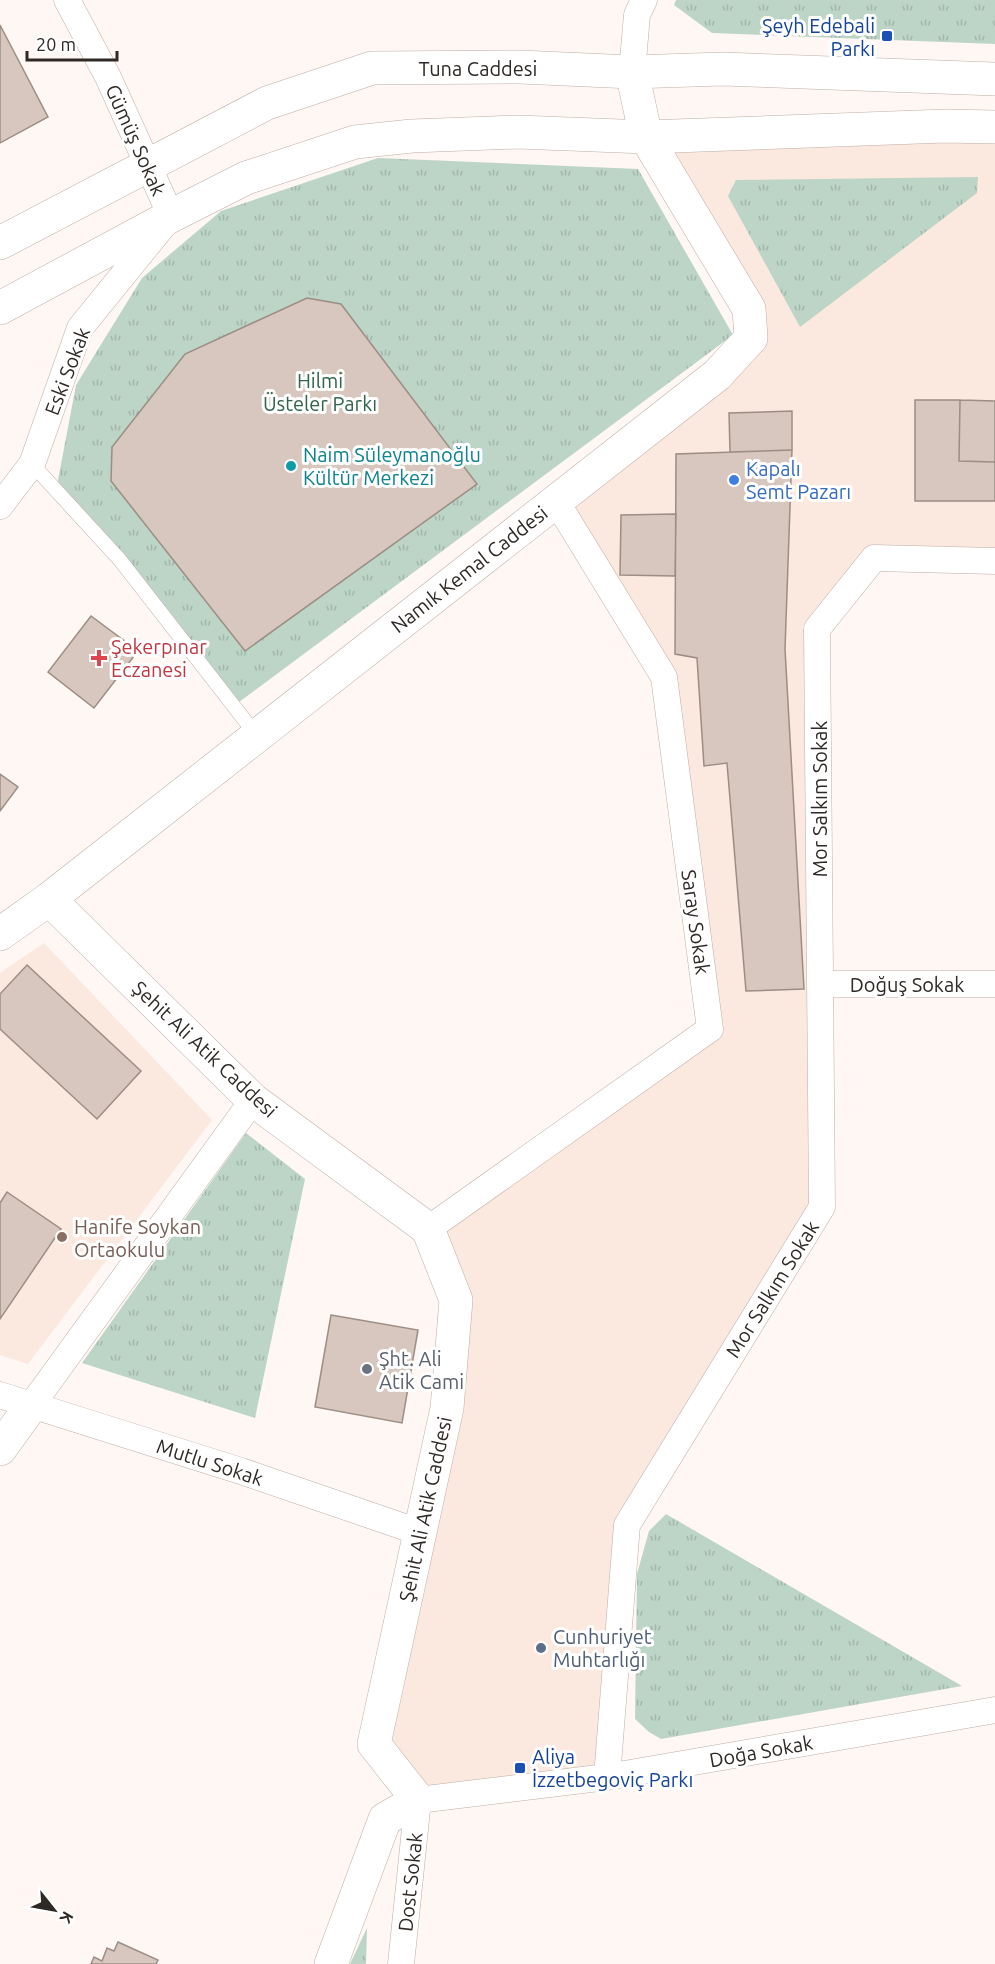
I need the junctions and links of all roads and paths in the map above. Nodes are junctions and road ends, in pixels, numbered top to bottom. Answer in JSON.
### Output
{"nodes":[{"id":1,"x":67,"y":0,"type":"edge"},
{"id":2,"x":644,"y":0,"type":"edge"},
{"id":3,"x":632,"y":72,"type":"junction"},
{"id":4,"x":995,"y":79,"type":"edge"},
{"id":5,"x":995,"y":127,"type":"edge"},
{"id":6,"x":646,"y":137,"type":"junction"},
{"id":7,"x":148,"y":165,"type":"junction"},
{"id":8,"x":171,"y":216,"type":"junction"},
{"id":9,"x":0,"y":243,"type":"edge"},
{"id":10,"x":0,"y":308,"type":"edge"},
{"id":11,"x":33,"y":464,"type":"junction"},
{"id":12,"x":556,"y":501,"type":"junction"},
{"id":13,"x":0,"y":506,"type":"edge"},
{"id":14,"x":995,"y":561,"type":"edge"},
{"id":15,"x":258,"y":736,"type":"junction"},
{"id":16,"x":49,"y":899,"type":"junction"},
{"id":17,"x":0,"y":934,"type":"edge"},
{"id":18,"x":820,"y":984,"type":"junction"},
{"id":19,"x":995,"y":984,"type":"edge"},
{"id":20,"x":252,"y":1100,"type":"junction"},
{"id":21,"x":428,"y":1229,"type":"junction"},
{"id":22,"x":0,"y":1395,"type":"edge"},
{"id":23,"x":31,"y":1406,"type":"junction"},
{"id":24,"x":0,"y":1449,"type":"edge"},
{"id":25,"x":419,"y":1532,"type":"junction"},
{"id":26,"x":995,"y":1710,"type":"edge"},
{"id":27,"x":607,"y":1777,"type":"junction"},
{"id":28,"x":418,"y":1800,"type":"junction"},
{"id":29,"x":331,"y":1964,"type":"edge"},
{"id":30,"x":401,"y":1964,"type":"edge"}],
"edges":[{"from":1,"to":7,"type":"street","name":"Gümüş Sokak"},
{"from":2,"to":3,"type":"street"},
{"from":3,"to":4,"type":"street","name":"Tuna Caddesi"},
{"from":3,"to":6,"type":"street","name":"Namık Kemal Caddesi"},
{"from":3,"to":7,"type":"street","name":"Tuna Caddesi"},
{"from":5,"to":6,"type":"street"},
{"from":6,"to":8,"type":"street"},
{"from":6,"to":12,"type":"street","name":"Namık Kemal Caddesi"},
{"from":7,"to":8,"type":"street","name":"Gümüş Sokak"},
{"from":7,"to":9,"type":"street","name":"Tuna Caddesi"},
{"from":8,"to":10,"type":"street"},
{"from":8,"to":11,"type":"street","name":"Eski Sokak"},
{"from":11,"to":13,"type":"street","name":"Eski Sokak"},
{"from":11,"to":15,"type":"lane"},
{"from":12,"to":15,"type":"street","name":"Namık Kemal Caddesi"},
{"from":12,"to":21,"type":"street","name":"Saray Sokak"},
{"from":14,"to":18,"type":"street","name":"Mor Salkım Sokak"},
{"from":15,"to":16,"type":"street","name":"Namık Kemal Caddesi"},
{"from":16,"to":17,"type":"street","name":"Namık Kemal Caddesi"},
{"from":16,"to":20,"type":"street","name":"Şehit Ali Atik Caddesi"},
{"from":18,"to":19,"type":"street","name":"Doğuş Sokak"},
{"from":18,"to":27,"type":"street","name":"Mor Salkım Sokak"},
{"from":20,"to":21,"type":"street","name":"Şehit Ali Atik Caddesi"},
{"from":20,"to":23,"type":"street"},
{"from":21,"to":25,"type":"street","name":"Şehit Ali Atik Caddesi"},
{"from":22,"to":23,"type":"street","name":"Mutlu Sokak"},
{"from":23,"to":24,"type":"street"},
{"from":23,"to":25,"type":"street","name":"Mutlu Sokak"},
{"from":25,"to":28,"type":"street","name":"Şehit Ali Atik Caddesi"},
{"from":26,"to":27,"type":"street","name":"Doğa Sokak"},
{"from":27,"to":28,"type":"street","name":"Doğa Sokak"},
{"from":28,"to":29,"type":"street"},
{"from":28,"to":30,"type":"street","name":"Dost Sokak"}]}
